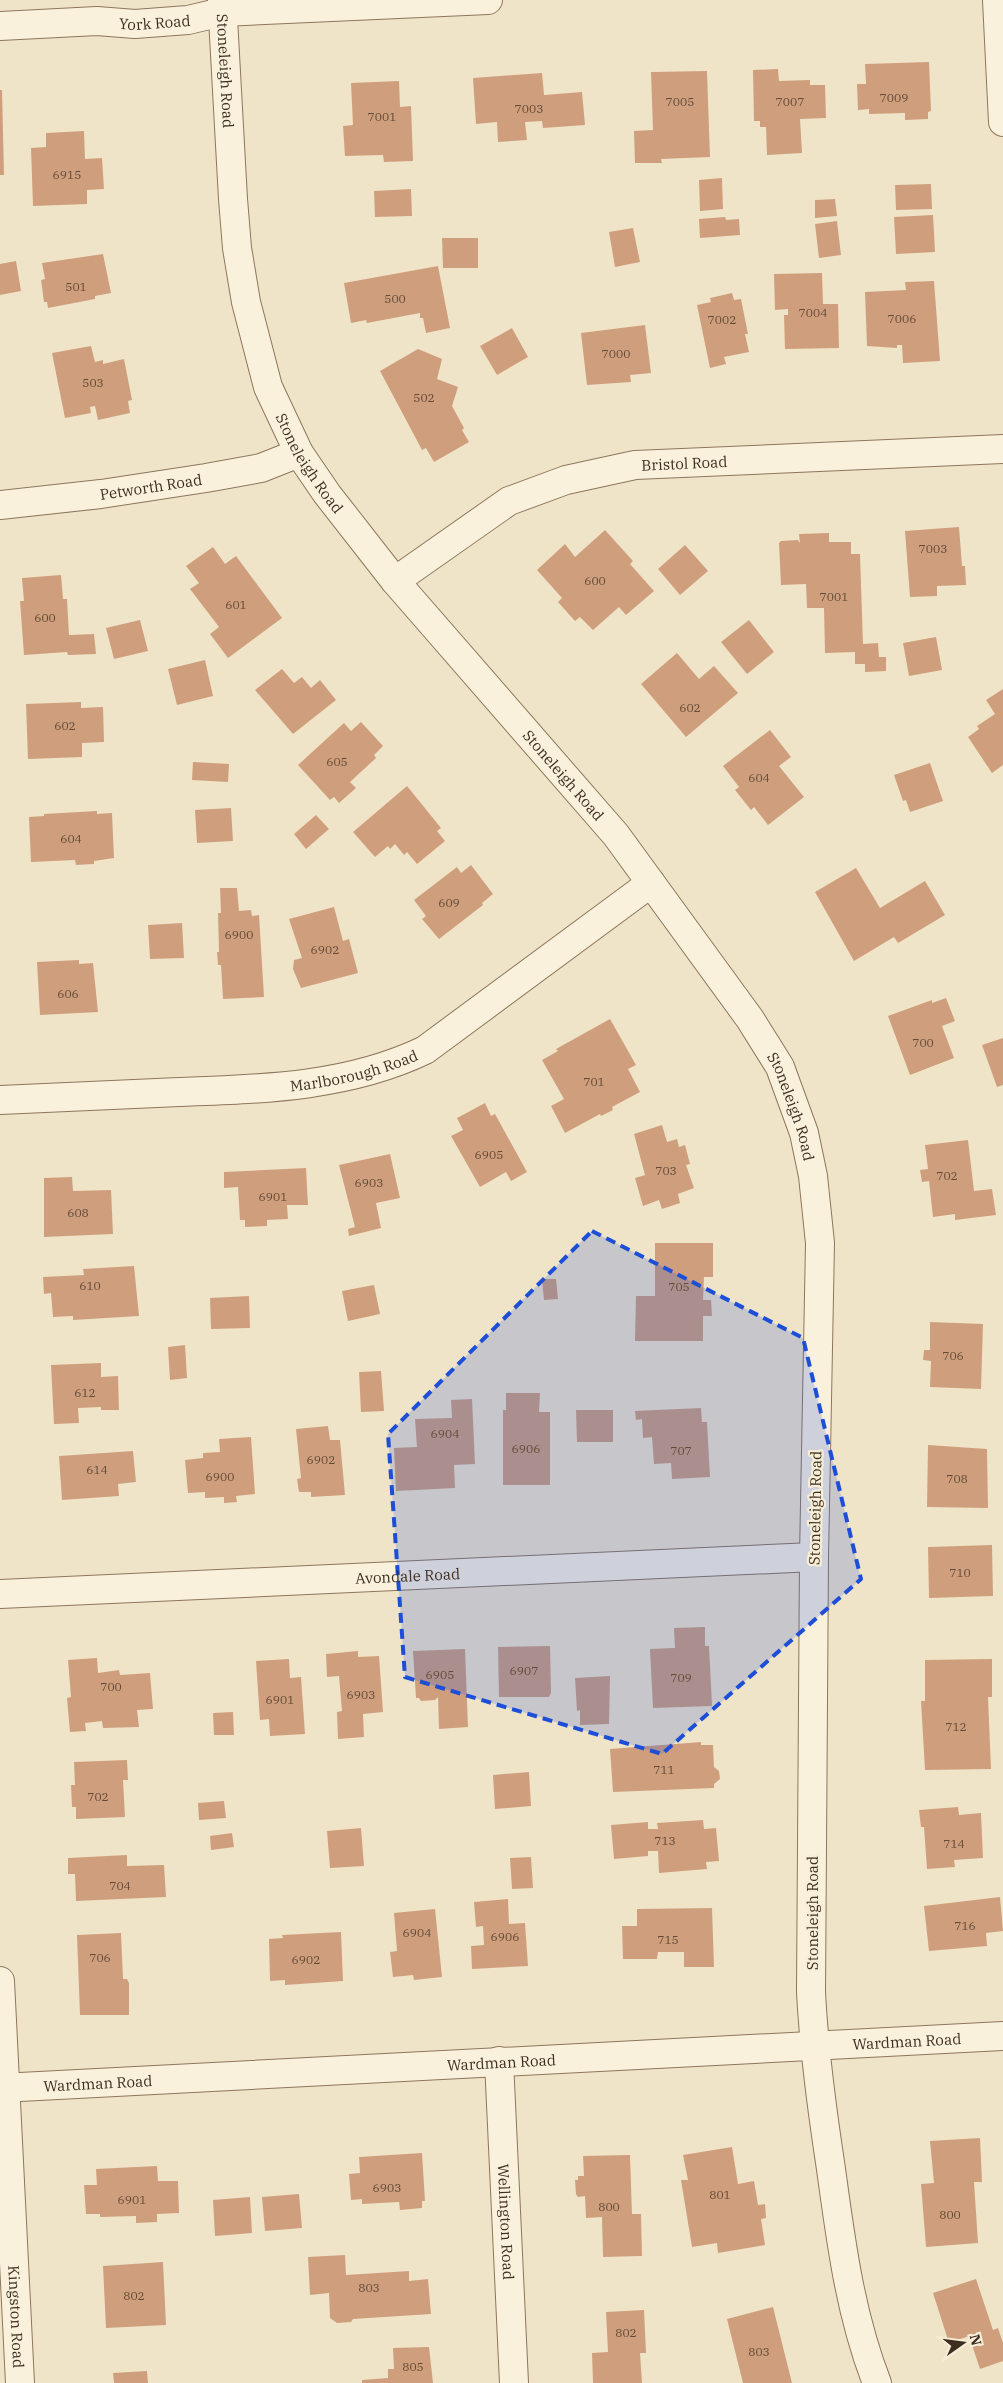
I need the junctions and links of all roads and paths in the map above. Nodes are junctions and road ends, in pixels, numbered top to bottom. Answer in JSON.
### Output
{"nodes":[{"id":1,"x":488,"y":0,"type":"edge"},
{"id":2,"x":997,"y":0,"type":"edge"},
{"id":3,"x":222,"y":6,"type":"edge"},
{"id":4,"x":0,"y":26,"type":"edge"},
{"id":5,"x":1003,"y":122,"type":"edge"},
{"id":6,"x":1003,"y":449,"type":"edge"},
{"id":7,"x":299,"y":453,"type":"junction"},
{"id":8,"x":0,"y":505,"type":"edge"},
{"id":9,"x":395,"y":581,"type":"junction"},
{"id":10,"x":651,"y":883,"type":"junction"},
{"id":11,"x":0,"y":1100,"type":"edge"},
{"id":12,"x":814,"y":1557,"type":"junction"},
{"id":13,"x":0,"y":1594,"type":"edge"},
{"id":14,"x":0,"y":1981,"type":"edge"},
{"id":15,"x":1003,"y":2036,"type":"edge"},
{"id":16,"x":813,"y":2045,"type":"junction"},
{"id":17,"x":499,"y":2061,"type":"junction"},
{"id":18,"x":3,"y":2088,"type":"edge"},
{"id":19,"x":20,"y":2383,"type":"edge"},
{"id":20,"x":514,"y":2383,"type":"edge"},
{"id":21,"x":877,"y":2383,"type":"edge"}],
"edges":[{"from":1,"to":3,"type":"street","name":"York Road"},
{"from":2,"to":5,"type":"street"},
{"from":3,"to":4,"type":"street","name":"York Road"},
{"from":3,"to":7,"type":"street","name":"Stoneleigh Road"},
{"from":6,"to":9,"type":"street","name":"Bristol Road"},
{"from":7,"to":8,"type":"street","name":"Petworth Road"},
{"from":7,"to":9,"type":"street","name":"Stoneleigh Road"},
{"from":9,"to":10,"type":"street","name":"Stoneleigh Road"},
{"from":10,"to":11,"type":"street","name":"Marlborough Road"},
{"from":10,"to":12,"type":"street","name":"Stoneleigh Road"},
{"from":12,"to":13,"type":"street","name":"Avondale Road"},
{"from":12,"to":16,"type":"street","name":"Stoneleigh Road"},
{"from":14,"to":18,"type":"street","name":"Kingston Road"},
{"from":15,"to":16,"type":"street","name":"Wardman Road"},
{"from":16,"to":17,"type":"street","name":"Wardman Road"},
{"from":16,"to":21,"type":"street","name":"Stoneleigh Road"},
{"from":17,"to":18,"type":"street","name":"Wardman Road"},
{"from":17,"to":20,"type":"street","name":"Wellington Road"},
{"from":18,"to":19,"type":"street","name":"Kingston Road"}]}
